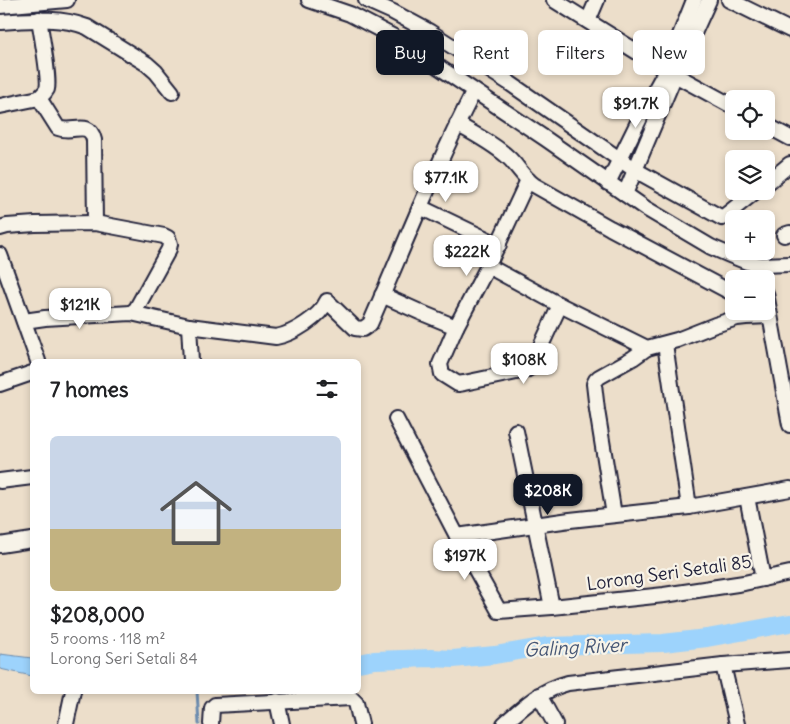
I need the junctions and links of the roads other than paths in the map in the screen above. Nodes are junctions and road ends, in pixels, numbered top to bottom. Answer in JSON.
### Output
{"nodes":[{"id":1,"x":67,"y":0,"type":"edge"},
{"id":2,"x":309,"y":0,"type":"edge"},
{"id":3,"x":366,"y":0,"type":"edge"},
{"id":4,"x":554,"y":0,"type":"edge"},
{"id":5,"x":597,"y":0,"type":"edge"},
{"id":6,"x":694,"y":0,"type":"edge"},
{"id":7,"x":710,"y":0,"type":"edge"},
{"id":8,"x":729,"y":0,"type":"edge"},
{"id":9,"x":0,"y":6,"type":"edge"},
{"id":10,"x":39,"y":19,"type":"junction"},
{"id":11,"x":588,"y":21,"type":"junction"},
{"id":12,"x":0,"y":22,"type":"edge"},
{"id":13,"x":684,"y":30,"type":"edge"},
{"id":14,"x":693,"y":30,"type":"edge"},
{"id":15,"x":790,"y":30,"type":"edge"},
{"id":16,"x":633,"y":49,"type":"edge"},
{"id":17,"x":668,"y":75,"type":"edge"},
{"id":18,"x":669,"y":75,"type":"edge"},
{"id":19,"x":675,"y":75,"type":"edge"},
{"id":20,"x":474,"y":91,"type":"junction"},
{"id":21,"x":172,"y":92,"type":"dead end"},
{"id":22,"x":39,"y":98,"type":"junction"},
{"id":23,"x":725,"y":102,"type":"edge"},
{"id":24,"x":0,"y":106,"type":"edge"},
{"id":25,"x":457,"y":124,"type":"junction"},
{"id":26,"x":775,"y":130,"type":"edge"},
{"id":27,"x":790,"y":138,"type":"edge"},
{"id":28,"x":620,"y":160,"type":"junction"},
{"id":29,"x":790,"y":164,"type":"edge"},
{"id":30,"x":635,"y":170,"type":"junction"},
{"id":31,"x":775,"y":176,"type":"edge"},
{"id":32,"x":528,"y":180,"type":"junction"},
{"id":33,"x":608,"y":183,"type":"junction"},
{"id":34,"x":625,"y":194,"type":"junction"},
{"id":35,"x":745,"y":200,"type":"edge"},
{"id":36,"x":420,"y":207,"type":"junction"},
{"id":37,"x":94,"y":223,"type":"junction"},
{"id":38,"x":0,"y":228,"type":"edge"},
{"id":39,"x":499,"y":245,"type":"junction"},
{"id":40,"x":1,"y":259,"type":"edge"},
{"id":41,"x":790,"y":264,"type":"edge"},
{"id":42,"x":488,"y":266,"type":"junction"},
{"id":43,"x":760,"y":270,"type":"edge"},
{"id":44,"x":766,"y":270,"type":"edge"},
{"id":45,"x":725,"y":289,"type":"edge"},
{"id":46,"x":382,"y":295,"type":"junction"},
{"id":47,"x":560,"y":305,"type":"junction"},
{"id":48,"x":131,"y":313,"type":"junction"},
{"id":49,"x":728,"y":320,"type":"edge"},
{"id":50,"x":771,"y":320,"type":"edge"},
{"id":51,"x":24,"y":321,"type":"junction"},
{"id":52,"x":189,"y":326,"type":"junction"},
{"id":53,"x":456,"y":327,"type":"junction"},
{"id":54,"x":665,"y":344,"type":"junction"},
{"id":55,"x":647,"y":348,"type":"junction"},
{"id":56,"x":784,"y":358,"type":"edge"},
{"id":57,"x":37,"y":359,"type":"edge"},
{"id":58,"x":191,"y":359,"type":"edge"},
{"id":59,"x":30,"y":374,"type":"edge"},
{"id":60,"x":0,"y":384,"type":"edge"},
{"id":61,"x":396,"y":419,"type":"dead end"},
{"id":62,"x":790,"y":423,"type":"edge"},
{"id":63,"x":516,"y":431,"type":"dead end"},
{"id":64,"x":30,"y":476,"type":"edge"},
{"id":65,"x":0,"y":482,"type":"edge"},
{"id":66,"x":790,"y":490,"type":"edge"},
{"id":67,"x":747,"y":497,"type":"junction"},
{"id":68,"x":688,"y":507,"type":"junction"},
{"id":69,"x":614,"y":515,"type":"junction"},
{"id":70,"x":535,"y":524,"type":"junction"},
{"id":71,"x":457,"y":536,"type":"junction"},
{"id":72,"x":30,"y":540,"type":"edge"},
{"id":73,"x":0,"y":545,"type":"edge"},
{"id":74,"x":790,"y":573,"type":"edge"},
{"id":75,"x":763,"y":579,"type":"junction"},
{"id":76,"x":552,"y":607,"type":"junction"},
{"id":77,"x":790,"y":660,"type":"edge"},
{"id":78,"x":723,"y":665,"type":"junction"},
{"id":79,"x":73,"y":694,"type":"edge"},
{"id":80,"x":539,"y":695,"type":"junction"},
{"id":81,"x":277,"y":702,"type":"junction"},
{"id":82,"x":66,"y":724,"type":"edge"},
{"id":83,"x":211,"y":724,"type":"edge"},
{"id":84,"x":282,"y":724,"type":"edge"},
{"id":85,"x":361,"y":724,"type":"edge"},
{"id":86,"x":504,"y":724,"type":"edge"},
{"id":87,"x":555,"y":724,"type":"edge"},
{"id":88,"x":736,"y":724,"type":"edge"}],
"edges":[{"from":1,"to":9,"type":"street"},
{"from":2,"to":20,"type":"street"},
{"from":3,"to":28,"type":"street"},
{"from":4,"to":11,"type":"street"},
{"from":5,"to":11,"type":"street"},
{"from":6,"to":13,"type":"street"},
{"from":7,"to":14,"type":"street"},
{"from":8,"to":15,"type":"street"},
{"from":10,"to":12,"type":"street"},
{"from":10,"to":21,"type":"street"},
{"from":10,"to":22,"type":"street"},
{"from":11,"to":16,"type":"street"},
{"from":17,"to":28,"type":"street"},
{"from":18,"to":30,"type":"street"},
{"from":19,"to":23,"type":"street"},
{"from":20,"to":25,"type":"street"},
{"from":20,"to":33,"type":"street"},
{"from":22,"to":24,"type":"street"},
{"from":22,"to":37,"type":"street"},
{"from":25,"to":32,"type":"street"},
{"from":25,"to":36,"type":"street"},
{"from":26,"to":27,"type":"street"},
{"from":28,"to":30,"type":"street"},
{"from":28,"to":33,"type":"street"},
{"from":29,"to":31,"type":"street"},
{"from":30,"to":34,"type":"street"},
{"from":30,"to":35,"type":"street"},
{"from":32,"to":39,"type":"street"},
{"from":32,"to":45,"type":"street"},
{"from":33,"to":34,"type":"street"},
{"from":34,"to":43,"type":"street"},
{"from":36,"to":39,"type":"street"},
{"from":36,"to":46,"type":"street"},
{"from":37,"to":38,"type":"street"},
{"from":37,"to":48,"type":"street"},
{"from":39,"to":42,"type":"street"},
{"from":40,"to":51,"type":"street"},
{"from":41,"to":44,"type":"street"},
{"from":42,"to":47,"type":"street"},
{"from":42,"to":53,"type":"street"},
{"from":46,"to":52,"type":"street"},
{"from":46,"to":53,"type":"street"},
{"from":47,"to":53,"type":"street"},
{"from":47,"to":55,"type":"street"},
{"from":48,"to":51,"type":"street"},
{"from":48,"to":52,"type":"street"},
{"from":49,"to":54,"type":"street"},
{"from":50,"to":56,"type":"street"},
{"from":51,"to":57,"type":"street"},
{"from":52,"to":58,"type":"street"},
{"from":54,"to":55,"type":"street"},
{"from":54,"to":68,"type":"street"},
{"from":55,"to":69,"type":"street"},
{"from":56,"to":62,"type":"street"},
{"from":59,"to":60,"type":"street"},
{"from":61,"to":71,"type":"street"},
{"from":63,"to":70,"type":"street"},
{"from":64,"to":65,"type":"street"},
{"from":66,"to":67,"type":"street"},
{"from":67,"to":68,"type":"street"},
{"from":67,"to":75,"type":"street"},
{"from":68,"to":69,"type":"street"},
{"from":69,"to":70,"type":"street"},
{"from":70,"to":71,"type":"street"},
{"from":70,"to":76,"type":"street"},
{"from":71,"to":76,"type":"street","name":"Lorong Seri Setali 85"},
{"from":72,"to":73,"type":"street"},
{"from":74,"to":75,"type":"street","name":"Lorong Seri Setali 85"},
{"from":75,"to":76,"type":"street","name":"Lorong Seri Setali 85"},
{"from":77,"to":78,"type":"street"},
{"from":78,"to":80,"type":"street"},
{"from":78,"to":88,"type":"street"},
{"from":79,"to":82,"type":"street"},
{"from":80,"to":86,"type":"street"},
{"from":80,"to":87,"type":"street"},
{"from":81,"to":83,"type":"street"},
{"from":81,"to":84,"type":"street"},
{"from":81,"to":85,"type":"street"}]}
